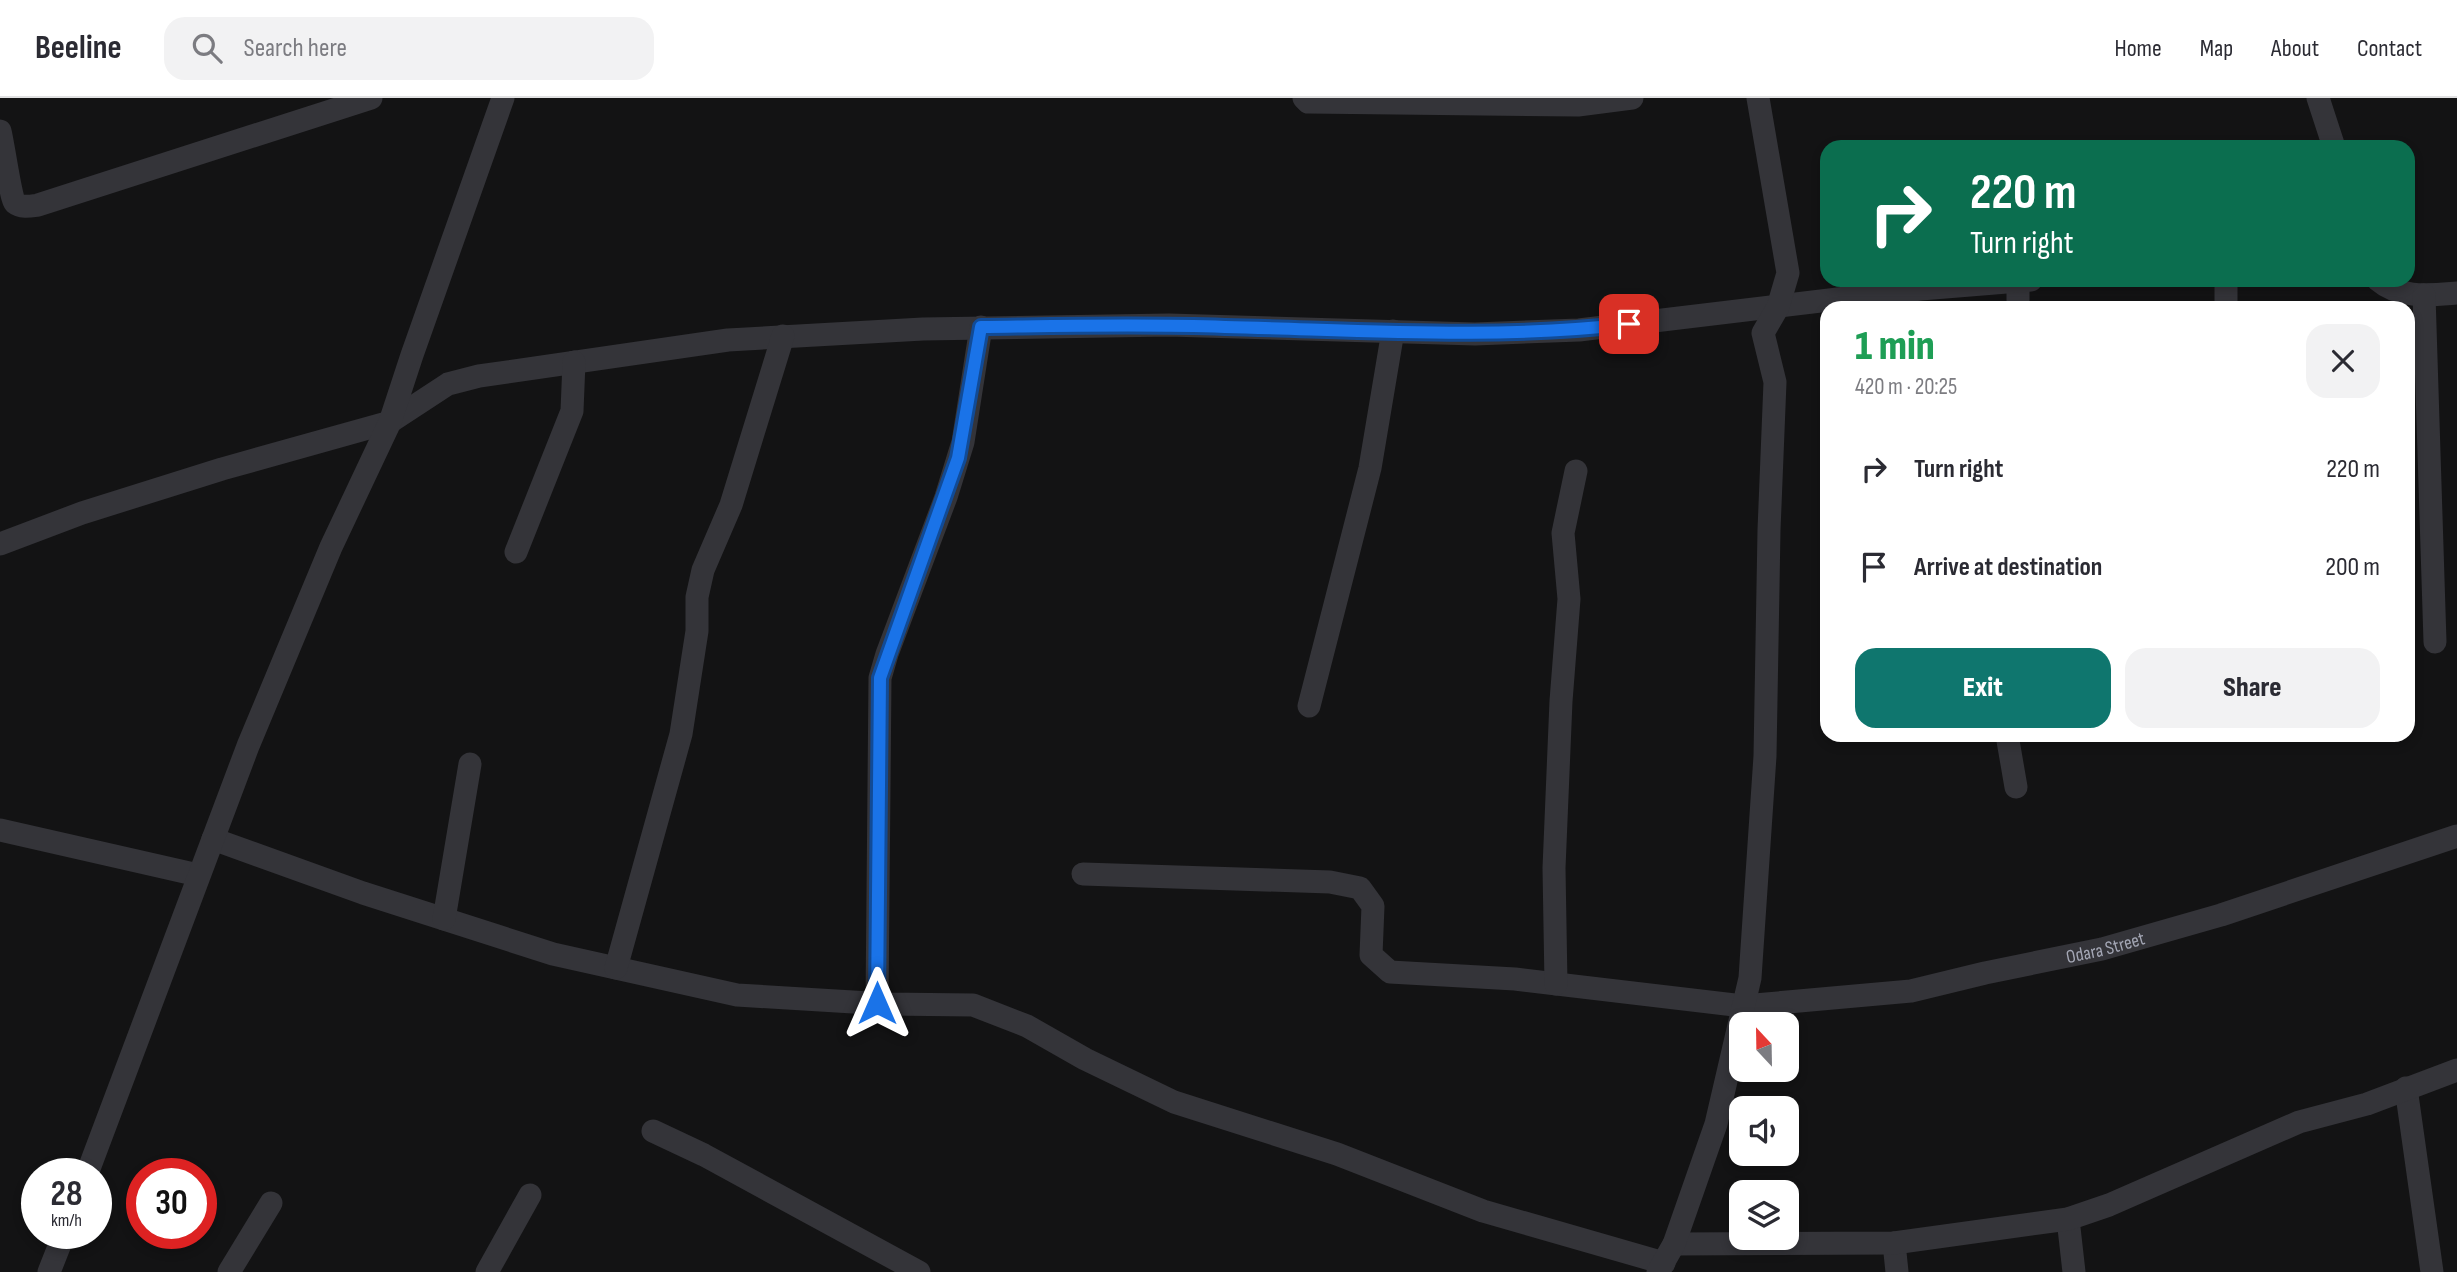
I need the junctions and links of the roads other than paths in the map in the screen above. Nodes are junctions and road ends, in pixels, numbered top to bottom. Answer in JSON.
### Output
{"nodes":[{"id":1,"x":371,"y":98,"type":"edge"},
{"id":2,"x":503,"y":98,"type":"edge"},
{"id":3,"x":1304,"y":98,"type":"edge"},
{"id":4,"x":1632,"y":98,"type":"edge"},
{"id":5,"x":1758,"y":98,"type":"edge"},
{"id":6,"x":2318,"y":98,"type":"edge"},
{"id":7,"x":0,"y":131,"type":"edge"},
{"id":8,"x":2332,"y":140,"type":"edge"},
{"id":9,"x":1947,"y":287,"type":"edge"},
{"id":10,"x":2386,"y":287,"type":"edge"},
{"id":11,"x":2457,"y":293,"type":"edge"},
{"id":12,"x":2424,"y":295,"type":"junction"},
{"id":13,"x":1826,"y":301,"type":"edge"},
{"id":14,"x":1820,"y":302,"type":"edge"},
{"id":15,"x":1778,"y":307,"type":"junction"},
{"id":16,"x":981,"y":327,"type":"junction"},
{"id":17,"x":1393,"y":331,"type":"junction"},
{"id":18,"x":783,"y":336,"type":"junction"},
{"id":19,"x":574,"y":362,"type":"junction"},
{"id":20,"x":390,"y":422,"type":"junction"},
{"id":21,"x":1576,"y":471,"type":"dead end"},
{"id":22,"x":0,"y":544,"type":"edge"},
{"id":23,"x":516,"y":552,"type":"dead end"},
{"id":24,"x":2435,"y":642,"type":"dead end"},
{"id":25,"x":1309,"y":706,"type":"dead end"},
{"id":26,"x":2008,"y":742,"type":"edge"},
{"id":27,"x":470,"y":764,"type":"dead end"},
{"id":28,"x":2016,"y":787,"type":"dead end"},
{"id":29,"x":0,"y":830,"type":"edge"},
{"id":30,"x":2457,"y":836,"type":"edge"},
{"id":31,"x":212,"y":839,"type":"junction"},
{"id":32,"x":1083,"y":874,"type":"dead end"},
{"id":33,"x":198,"y":875,"type":"junction"},
{"id":34,"x":444,"y":919,"type":"junction"},
{"id":35,"x":616,"y":968,"type":"junction"},
{"id":36,"x":1556,"y":984,"type":"junction"},
{"id":37,"x":877,"y":1003,"type":"junction"},
{"id":38,"x":1743,"y":1006,"type":"junction"},
{"id":39,"x":2457,"y":1070,"type":"edge"},
{"id":40,"x":2406,"y":1088,"type":"junction"},
{"id":41,"x":653,"y":1131,"type":"dead end"},
{"id":42,"x":93,"y":1158,"type":"edge"},
{"id":43,"x":530,"y":1195,"type":"dead end"},
{"id":44,"x":271,"y":1203,"type":"dead end"},
{"id":45,"x":2068,"y":1219,"type":"junction"},
{"id":46,"x":1894,"y":1243,"type":"junction"},
{"id":47,"x":58,"y":1249,"type":"edge"},
{"id":48,"x":1665,"y":1260,"type":"edge"},
{"id":49,"x":49,"y":1272,"type":"edge"},
{"id":50,"x":229,"y":1272,"type":"edge"},
{"id":51,"x":486,"y":1272,"type":"edge"},
{"id":52,"x":919,"y":1272,"type":"edge"},
{"id":53,"x":1897,"y":1272,"type":"edge"},
{"id":54,"x":2074,"y":1272,"type":"edge"},
{"id":55,"x":2432,"y":1272,"type":"edge"}],
"edges":[{"from":1,"to":7,"type":"street"},
{"from":2,"to":20,"type":"street"},
{"from":3,"to":4,"type":"street"},
{"from":5,"to":15,"type":"street"},
{"from":6,"to":8,"type":"street"},
{"from":9,"to":13,"type":"street"},
{"from":10,"to":12,"type":"street"},
{"from":11,"to":12,"type":"street"},
{"from":12,"to":24,"type":"street"},
{"from":14,"to":15,"type":"street"},
{"from":15,"to":17,"type":"street"},
{"from":15,"to":38,"type":"street"},
{"from":16,"to":17,"type":"street"},
{"from":16,"to":18,"type":"street"},
{"from":16,"to":37,"type":"street"},
{"from":17,"to":25,"type":"street"},
{"from":18,"to":19,"type":"street"},
{"from":18,"to":35,"type":"street"},
{"from":19,"to":20,"type":"street"},
{"from":19,"to":23,"type":"street"},
{"from":20,"to":22,"type":"street"},
{"from":20,"to":31,"type":"street"},
{"from":21,"to":36,"type":"street"},
{"from":26,"to":28,"type":"street"},
{"from":27,"to":34,"type":"street"},
{"from":29,"to":33,"type":"street"},
{"from":30,"to":38,"type":"street","name":"Odara Street"},
{"from":31,"to":33,"type":"street"},
{"from":31,"to":34,"type":"street"},
{"from":32,"to":36,"type":"street","name":"Odara Street"},
{"from":33,"to":42,"type":"street"},
{"from":34,"to":35,"type":"street"},
{"from":35,"to":37,"type":"street"},
{"from":36,"to":38,"type":"street","name":"Odara Street"},
{"from":37,"to":48,"type":"street"},
{"from":38,"to":48,"type":"street"},
{"from":39,"to":40,"type":"street"},
{"from":40,"to":45,"type":"street"},
{"from":40,"to":55,"type":"street"},
{"from":41,"to":52,"type":"street"},
{"from":43,"to":51,"type":"street"},
{"from":44,"to":50,"type":"street"},
{"from":45,"to":46,"type":"street"},
{"from":45,"to":54,"type":"street"},
{"from":46,"to":48,"type":"street"},
{"from":46,"to":53,"type":"street"},
{"from":47,"to":49,"type":"street"}]}
